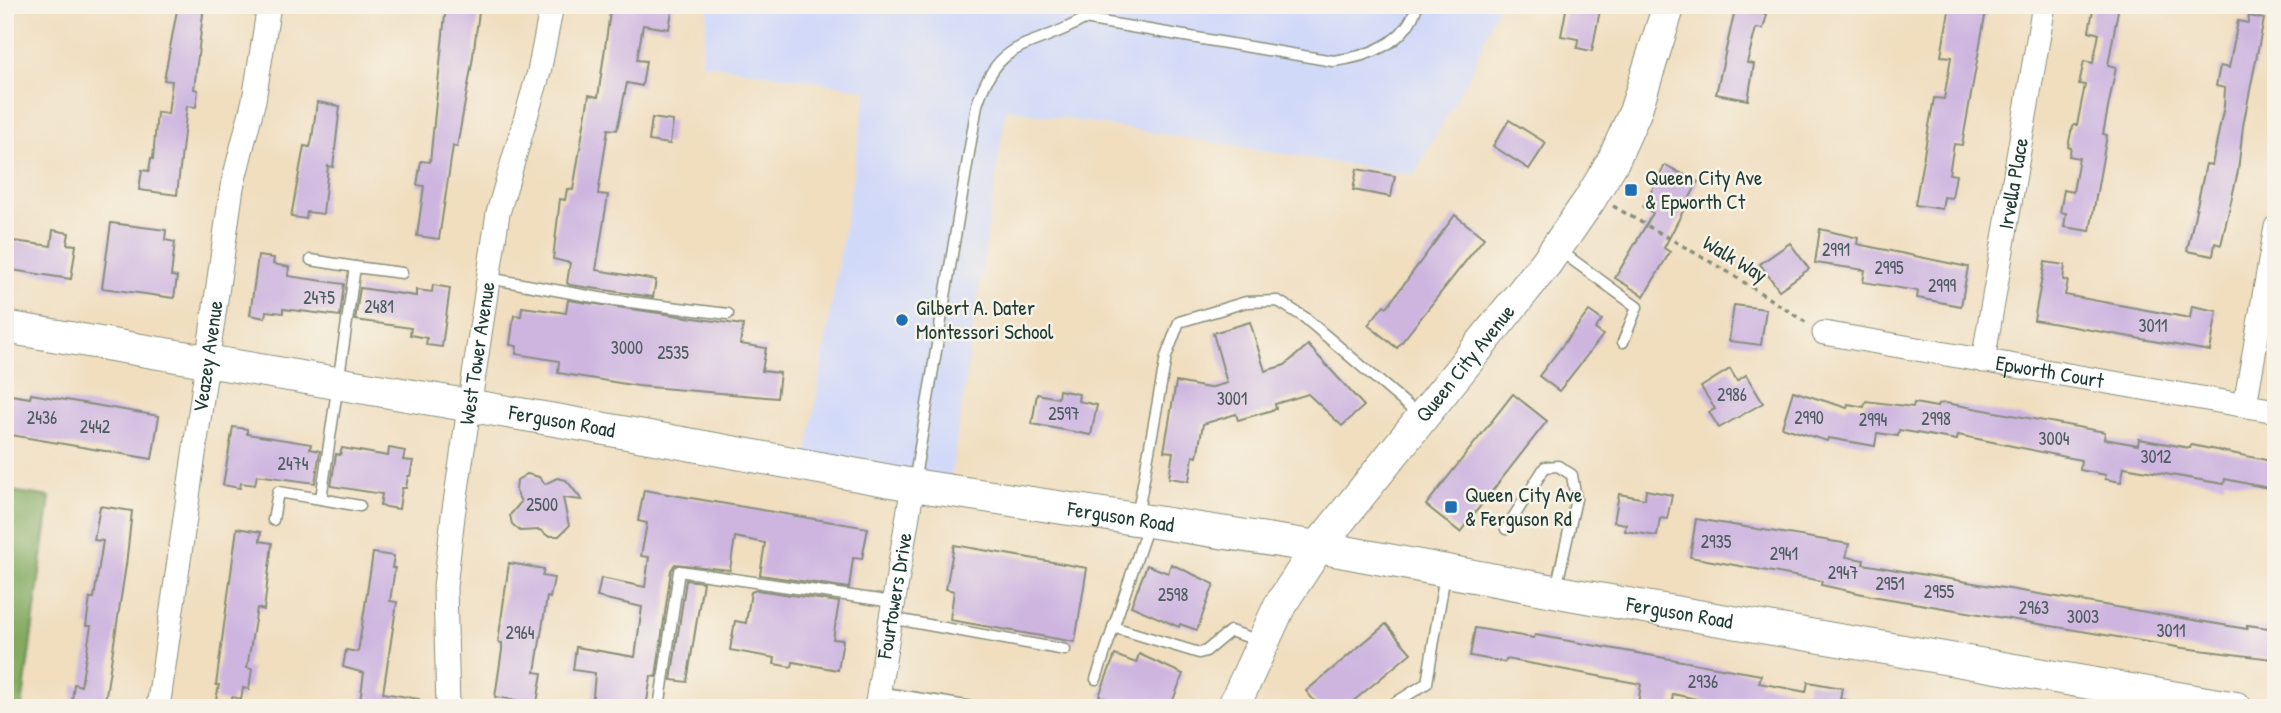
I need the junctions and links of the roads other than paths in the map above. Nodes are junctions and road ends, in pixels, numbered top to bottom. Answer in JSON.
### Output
{"nodes":[{"id":1,"x":269,"y":5,"type":"edge"},
{"id":2,"x":552,"y":5,"type":"edge"},
{"id":3,"x":1417,"y":5,"type":"edge"},
{"id":4,"x":1669,"y":5,"type":"edge"},
{"id":5,"x":2044,"y":5,"type":"edge"},
{"id":6,"x":2276,"y":227,"type":"edge"},
{"id":7,"x":1557,"y":248,"type":"junction"},
{"id":8,"x":311,"y":260,"type":"dead end"},
{"id":9,"x":355,"y":267,"type":"junction"},
{"id":10,"x":402,"y":273,"type":"dead end"},
{"id":11,"x":488,"y":278,"type":"junction"},
{"id":12,"x":728,"y":314,"type":"dead end"},
{"id":13,"x":5,"y":327,"type":"edge"},
{"id":14,"x":1824,"y":333,"type":"road end"},
{"id":15,"x":1623,"y":342,"type":"dead end"},
{"id":16,"x":206,"y":361,"type":"junction"},
{"id":17,"x":1983,"y":361,"type":"junction"},
{"id":18,"x":340,"y":384,"type":"junction"},
{"id":19,"x":2245,"y":405,"type":"junction"},
{"id":20,"x":469,"y":407,"type":"junction"},
{"id":21,"x":2276,"y":411,"type":"edge"},
{"id":22,"x":1422,"y":417,"type":"junction"},
{"id":23,"x":913,"y":485,"type":"junction"},
{"id":24,"x":321,"y":499,"type":"junction"},
{"id":25,"x":360,"y":506,"type":"dead end"},
{"id":26,"x":273,"y":520,"type":"dead end"},
{"id":27,"x":1142,"y":522,"type":"junction"},
{"id":28,"x":1506,"y":529,"type":"dead end"},
{"id":29,"x":1318,"y":547,"type":"junction"},
{"id":30,"x":1446,"y":571,"type":"junction"},
{"id":31,"x":1555,"y":592,"type":"junction"},
{"id":32,"x":892,"y":610,"type":"junction"},
{"id":33,"x":1113,"y":627,"type":"junction"},
{"id":34,"x":1262,"y":642,"type":"junction"},
{"id":35,"x":1065,"y":650,"type":"dead end"},
{"id":36,"x":1096,"y":678,"type":"dead end"},
{"id":37,"x":877,"y":700,"type":"edge"},
{"id":38,"x":158,"y":708,"type":"edge"},
{"id":39,"x":449,"y":708,"type":"edge"},
{"id":40,"x":659,"y":708,"type":"edge"},
{"id":41,"x":979,"y":708,"type":"edge"},
{"id":42,"x":1233,"y":708,"type":"edge"},
{"id":43,"x":1387,"y":708,"type":"edge"},
{"id":44,"x":2236,"y":708,"type":"edge"}],
"edges":[{"from":1,"to":16,"type":"street","name":"Veazey Avenue"},
{"from":2,"to":11,"type":"street","name":"West Tower Avenue"},
{"from":3,"to":23,"type":"lane"},
{"from":4,"to":7,"type":"street","name":"Queen City Avenue"},
{"from":5,"to":17,"type":"street","name":"Irvella Place"},
{"from":6,"to":19,"type":"street"},
{"from":7,"to":15,"type":"lane"},
{"from":7,"to":22,"type":"street","name":"Queen City Avenue"},
{"from":8,"to":9,"type":"lane"},
{"from":9,"to":10,"type":"lane"},
{"from":9,"to":18,"type":"lane"},
{"from":11,"to":12,"type":"lane"},
{"from":11,"to":20,"type":"street","name":"West Tower Avenue"},
{"from":13,"to":16,"type":"street","name":"Ferguson Road"},
{"from":14,"to":17,"type":"street","name":"Epworth Court"},
{"from":16,"to":18,"type":"street","name":"Ferguson Road"},
{"from":16,"to":38,"type":"street","name":"Veazey Avenue"},
{"from":17,"to":19,"type":"street","name":"Epworth Court"},
{"from":18,"to":20,"type":"street","name":"Ferguson Road"},
{"from":18,"to":24,"type":"lane"},
{"from":19,"to":21,"type":"street","name":"Epworth Court"},
{"from":20,"to":23,"type":"street","name":"Ferguson Road"},
{"from":20,"to":39,"type":"street","name":"West Tower Avenue"},
{"from":22,"to":27,"type":"lane"},
{"from":22,"to":29,"type":"street","name":"Queen City Avenue"},
{"from":23,"to":27,"type":"street","name":"Ferguson Road"},
{"from":23,"to":32,"type":"street","name":"Fourtowers Drive"},
{"from":24,"to":25,"type":"lane"},
{"from":24,"to":26,"type":"lane"},
{"from":27,"to":29,"type":"street","name":"Ferguson Road"},
{"from":27,"to":33,"type":"lane"},
{"from":28,"to":31,"type":"lane"},
{"from":29,"to":30,"type":"street","name":"Ferguson Road"},
{"from":29,"to":34,"type":"street","name":"Queen City Avenue"},
{"from":30,"to":31,"type":"street","name":"Ferguson Road"},
{"from":30,"to":43,"type":"lane"},
{"from":31,"to":44,"type":"street","name":"Ferguson Road"},
{"from":32,"to":35,"type":"lane"},
{"from":32,"to":37,"type":"street","name":"Fourtowers Drive"},
{"from":32,"to":40,"type":"lane"},
{"from":33,"to":34,"type":"lane"},
{"from":33,"to":36,"type":"lane"},
{"from":34,"to":42,"type":"street","name":"Queen City Avenue"},
{"from":37,"to":41,"type":"lane"}]}
